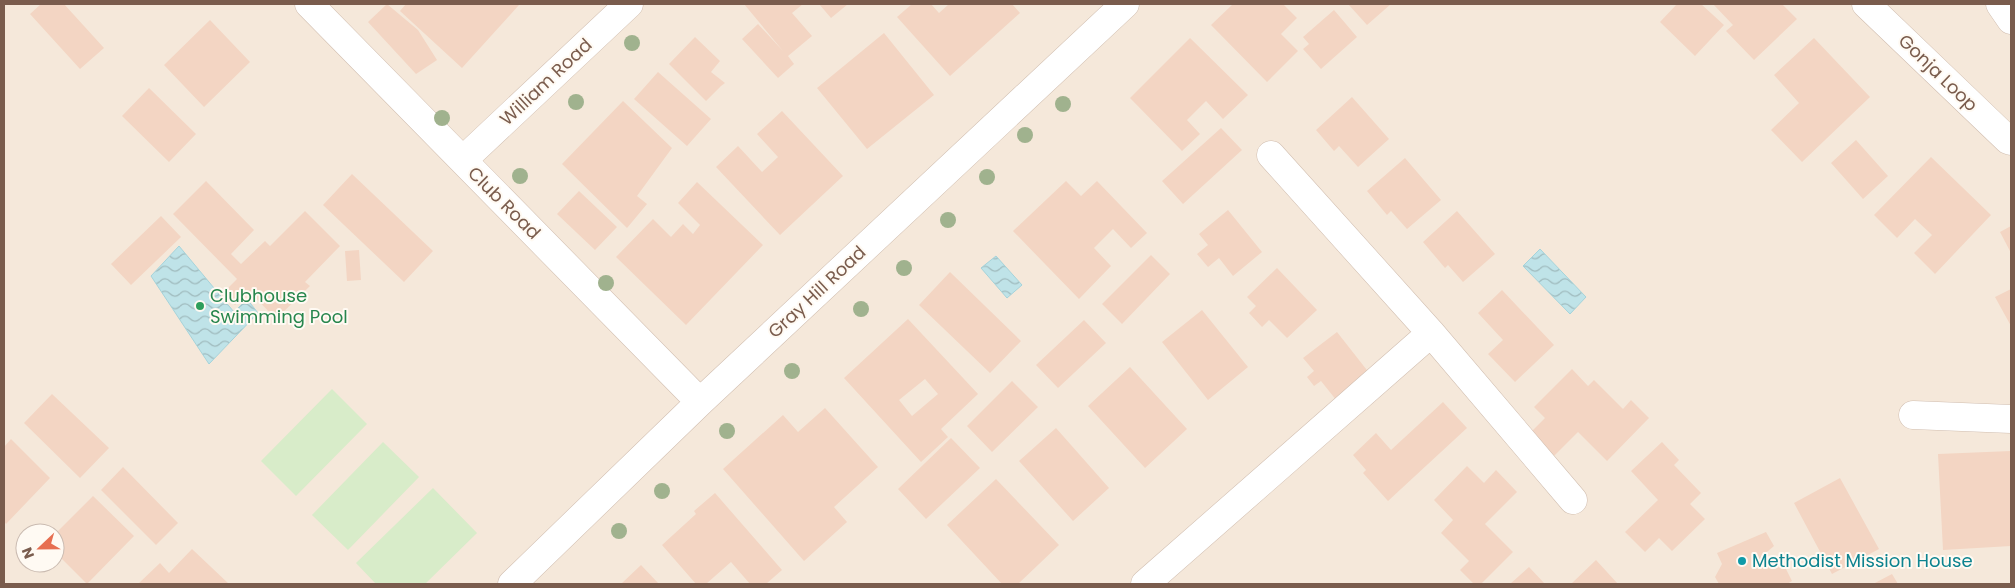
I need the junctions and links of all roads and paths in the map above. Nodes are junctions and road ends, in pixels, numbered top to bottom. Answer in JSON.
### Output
{"nodes":[{"id":1,"x":309,"y":4,"type":"edge"},
{"id":2,"x":629,"y":4,"type":"edge"},
{"id":3,"x":1125,"y":4,"type":"edge"},
{"id":4,"x":1866,"y":4,"type":"edge"},
{"id":5,"x":2000,"y":4,"type":"edge"},
{"id":6,"x":2011,"y":20,"type":"edge"},
{"id":7,"x":2011,"y":141,"type":"edge"},
{"id":8,"x":1271,"y":155,"type":"dead end"},
{"id":9,"x":462,"y":160,"type":"junction"},
{"id":10,"x":1431,"y":334,"type":"junction"},
{"id":11,"x":700,"y":402,"type":"junction"},
{"id":12,"x":1914,"y":415,"type":"dead end"},
{"id":13,"x":2011,"y":419,"type":"edge"},
{"id":14,"x":1573,"y":500,"type":"dead end"},
{"id":15,"x":512,"y":584,"type":"edge"},
{"id":16,"x":1145,"y":584,"type":"edge"}],
"edges":[{"from":1,"to":9,"type":"street","name":"Club Road"},
{"from":2,"to":9,"type":"street","name":"William Road"},
{"from":3,"to":11,"type":"street","name":"Gray Hill Road"},
{"from":4,"to":7,"type":"street","name":"Gonja Loop"},
{"from":5,"to":6,"type":"street"},
{"from":8,"to":10,"type":"street"},
{"from":9,"to":11,"type":"street","name":"Club Road"},
{"from":10,"to":14,"type":"street"},
{"from":10,"to":16,"type":"street"},
{"from":11,"to":15,"type":"street","name":"Gray Hill Road"},
{"from":12,"to":13,"type":"street"}]}
